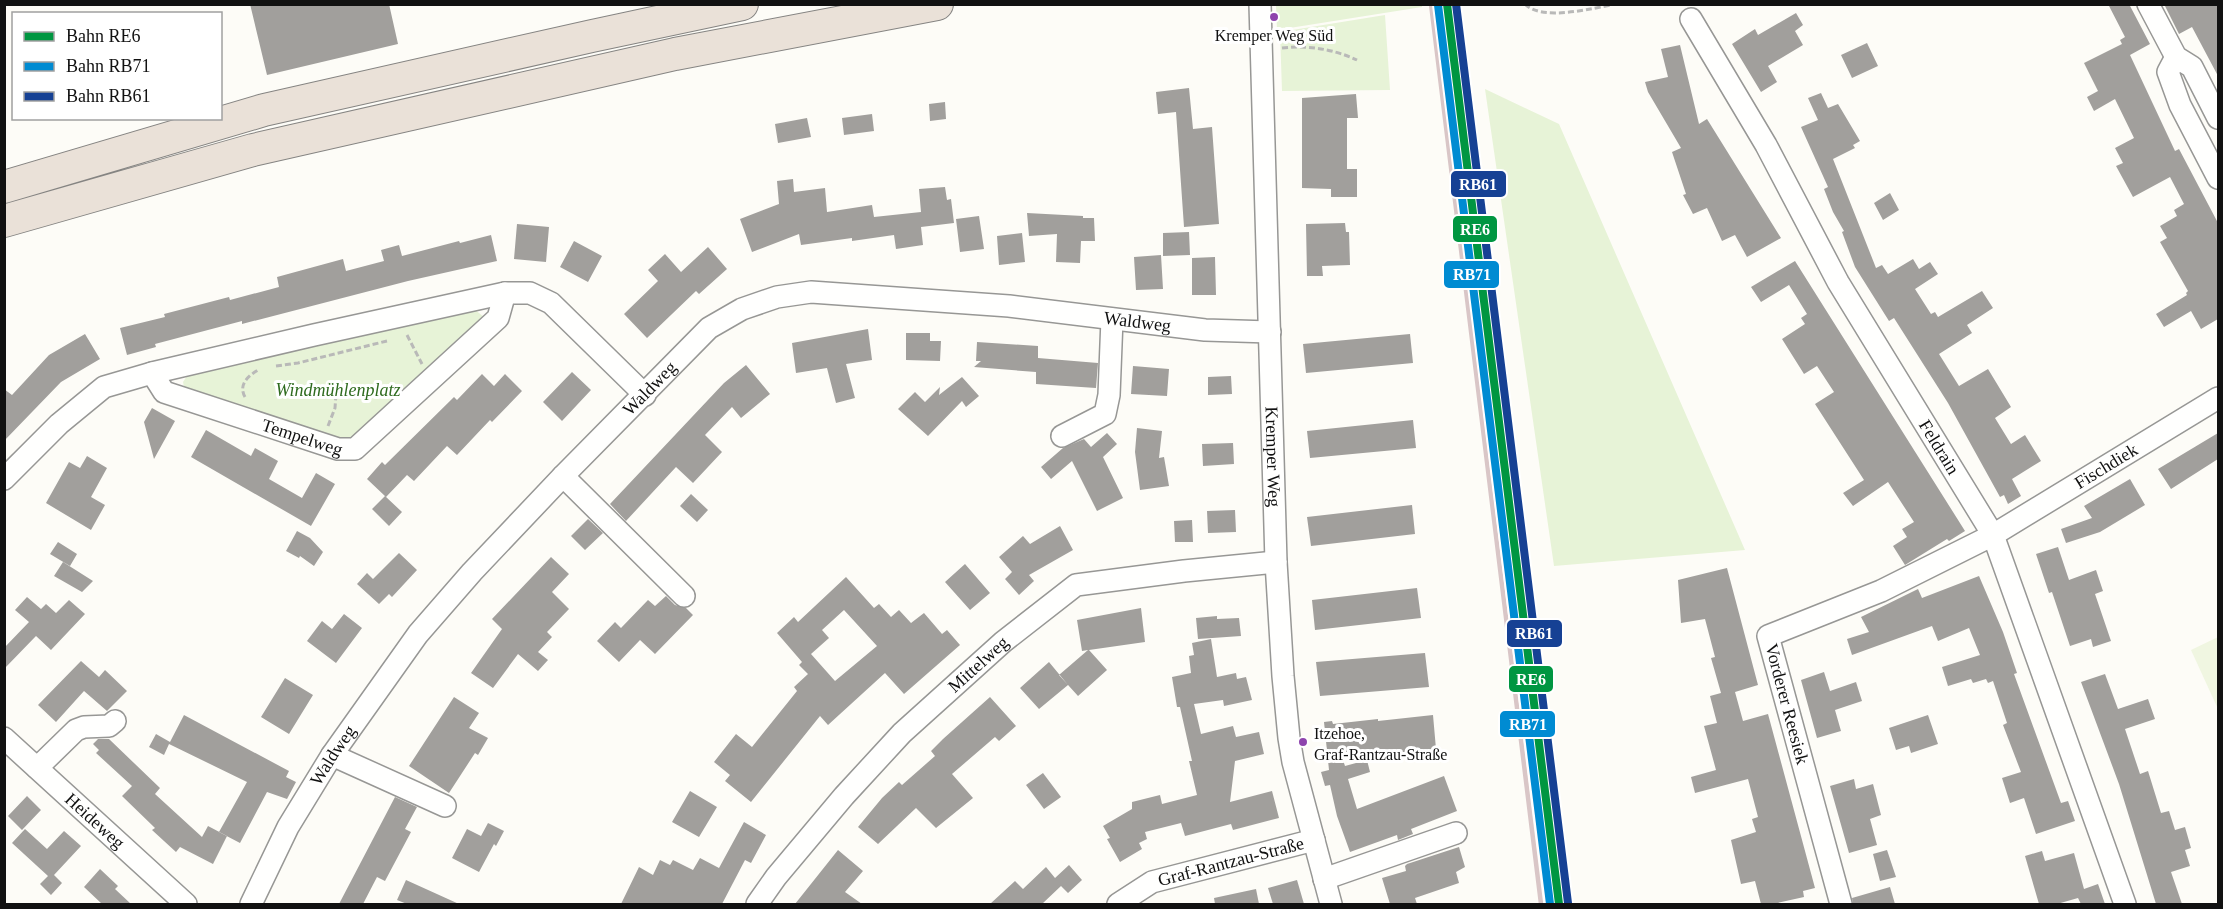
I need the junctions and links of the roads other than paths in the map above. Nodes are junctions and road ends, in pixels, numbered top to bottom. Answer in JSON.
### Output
{"nodes":[{"id":1,"x":742,"y":4,"type":"edge"},
{"id":2,"x":937,"y":4,"type":"edge"},
{"id":3,"x":1260,"y":4,"type":"edge"},
{"id":4,"x":2148,"y":4,"type":"edge"},
{"id":5,"x":1691,"y":19,"type":"dead end"},
{"id":6,"x":2176,"y":57,"type":"junction"},
{"id":7,"x":2218,"y":118,"type":"edge"},
{"id":8,"x":2218,"y":178,"type":"edge"},
{"id":9,"x":4,"y":187,"type":"edge"},
{"id":10,"x":4,"y":221,"type":"edge"},
{"id":11,"x":505,"y":293,"type":"junction"},
{"id":12,"x":1112,"y":319,"type":"junction"},
{"id":13,"x":1269,"y":332,"type":"junction"},
{"id":14,"x":152,"y":373,"type":"junction"},
{"id":15,"x":645,"y":395,"type":"junction"},
{"id":16,"x":2218,"y":398,"type":"edge"},
{"id":17,"x":1062,"y":436,"type":"dead end"},
{"id":18,"x":563,"y":476,"type":"junction"},
{"id":19,"x":4,"y":479,"type":"edge"},
{"id":20,"x":1994,"y":535,"type":"junction"},
{"id":21,"x":1276,"y":562,"type":"junction"},
{"id":22,"x":684,"y":596,"type":"dead end"},
{"id":23,"x":115,"y":721,"type":"dead end"},
{"id":24,"x":4,"y":738,"type":"edge"},
{"id":25,"x":332,"y":755,"type":"junction"},
{"id":26,"x":37,"y":768,"type":"junction"},
{"id":27,"x":445,"y":806,"type":"dead end"},
{"id":28,"x":1456,"y":833,"type":"dead end"},
{"id":29,"x":1314,"y":840,"type":"junction"},
{"id":30,"x":1324,"y":879,"type":"junction"},
{"id":31,"x":186,"y":904,"type":"edge"},
{"id":32,"x":251,"y":904,"type":"edge"},
{"id":33,"x":757,"y":904,"type":"edge"},
{"id":34,"x":1118,"y":904,"type":"edge"},
{"id":35,"x":1331,"y":904,"type":"edge"},
{"id":36,"x":1841,"y":904,"type":"edge"},
{"id":37,"x":2125,"y":904,"type":"edge"}],
"edges":[{"from":1,"to":9,"type":"highway"},
{"from":2,"to":10,"type":"highway"},
{"from":3,"to":13,"type":"street","name":"Kremper Weg"},
{"from":4,"to":6,"type":"street"},
{"from":5,"to":20,"type":"street","name":"Feldrain"},
{"from":6,"to":7,"type":"street"},
{"from":6,"to":8,"type":"street"},
{"from":11,"to":14,"type":"street"},
{"from":11,"to":14,"type":"street","name":"Tempelweg"},
{"from":11,"to":15,"type":"street"},
{"from":12,"to":13,"type":"street","name":"Waldweg"},
{"from":12,"to":15,"type":"street","name":"Waldweg"},
{"from":12,"to":17,"type":"street"},
{"from":13,"to":21,"type":"street","name":"Kremper Weg"},
{"from":14,"to":19,"type":"street"},
{"from":15,"to":18,"type":"street","name":"Waldweg"},
{"from":16,"to":20,"type":"street","name":"Fischdiek"},
{"from":18,"to":22,"type":"street"},
{"from":18,"to":25,"type":"street","name":"Waldweg"},
{"from":20,"to":36,"type":"street","name":"Vorderer Reesiek"},
{"from":20,"to":37,"type":"street","name":"Feldrain"},
{"from":21,"to":29,"type":"street","name":"Kremper Weg"},
{"from":21,"to":33,"type":"street","name":"Mittelweg"},
{"from":23,"to":26,"type":"street"},
{"from":24,"to":26,"type":"street","name":"Heideweg"},
{"from":25,"to":27,"type":"street"},
{"from":25,"to":32,"type":"street","name":"Waldweg"},
{"from":26,"to":31,"type":"street","name":"Heideweg"},
{"from":28,"to":30,"type":"street"},
{"from":29,"to":30,"type":"street","name":"Kremper Weg"},
{"from":29,"to":34,"type":"street","name":"Graf-Rantzau-Straße"},
{"from":30,"to":35,"type":"street","name":"Kremper Weg"}]}
